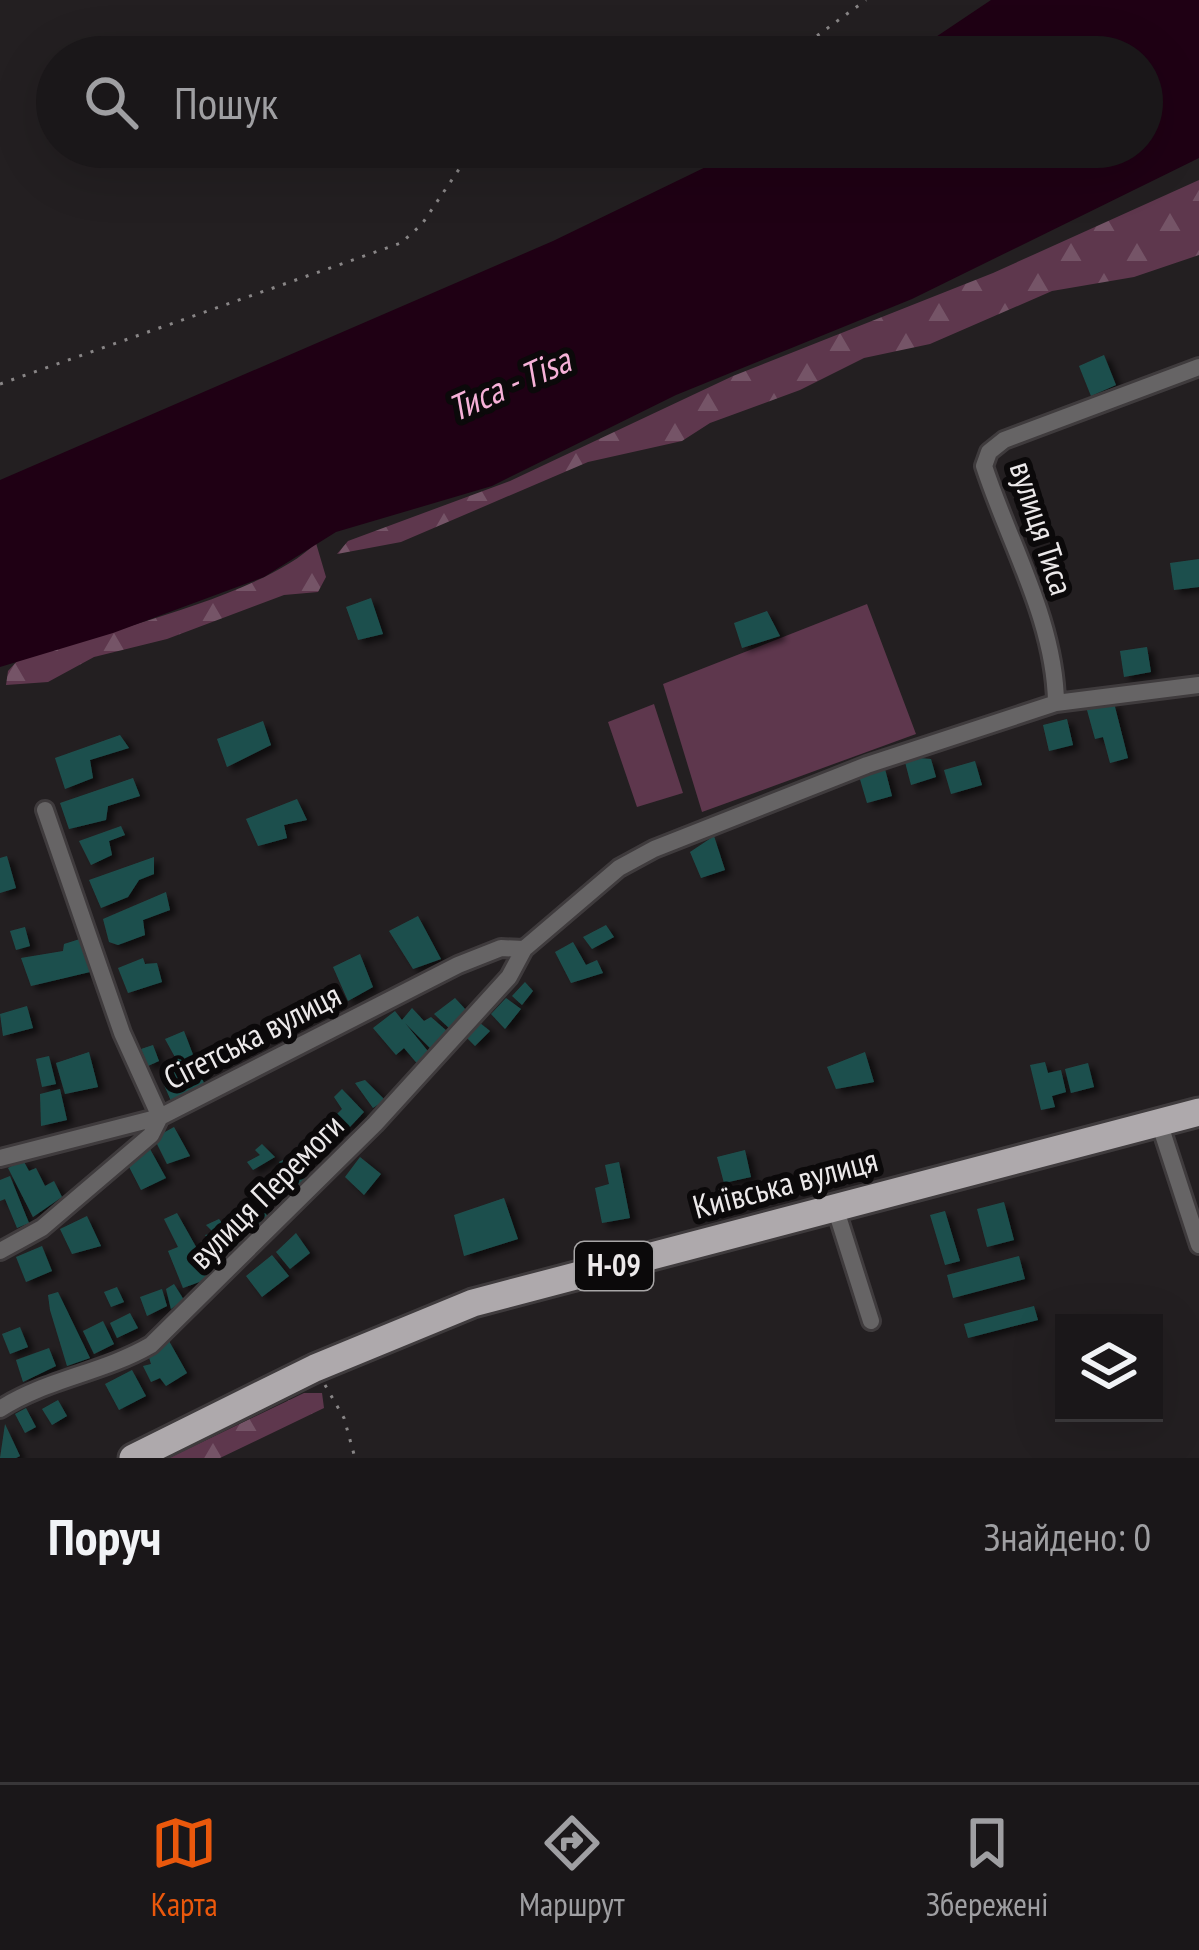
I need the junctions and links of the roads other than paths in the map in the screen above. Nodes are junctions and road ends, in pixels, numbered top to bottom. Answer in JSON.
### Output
{"nodes":[{"id":1,"x":1199,"y":368,"type":"edge"},
{"id":2,"x":1199,"y":685,"type":"edge"},
{"id":3,"x":1056,"y":703,"type":"junction"},
{"id":4,"x":45,"y":810,"type":"dead end"},
{"id":5,"x":524,"y":950,"type":"junction"},
{"id":6,"x":1199,"y":1112,"type":"edge"},
{"id":7,"x":160,"y":1117,"type":"junction"},
{"id":8,"x":1159,"y":1122,"type":"junction"},
{"id":9,"x":0,"y":1158,"type":"edge"},
{"id":10,"x":835,"y":1208,"type":"junction"},
{"id":11,"x":1199,"y":1245,"type":"edge"},
{"id":12,"x":0,"y":1251,"type":"edge"},
{"id":13,"x":871,"y":1321,"type":"dead end"},
{"id":14,"x":0,"y":1409,"type":"edge"},
{"id":15,"x":133,"y":1458,"type":"edge"}],
"edges":[{"from":1,"to":3,"type":"street","name":"вулиця Тиса"},
{"from":2,"to":3,"type":"street","name":"вулиця Перемоги"},
{"from":3,"to":5,"type":"street","name":"вулиця Перемоги"},
{"from":4,"to":7,"type":"street"},
{"from":5,"to":7,"type":"street","name":"Сігетська вулиця"},
{"from":5,"to":14,"type":"street","name":"вулиця Перемоги"},
{"from":6,"to":8,"type":"main road","name":"Київська вулиця","number":"Н-09"},
{"from":7,"to":9,"type":"street","name":"Сігетська вулиця"},
{"from":7,"to":12,"type":"street"},
{"from":8,"to":10,"type":"main road","name":"Київська вулиця","number":"Н-09"},
{"from":8,"to":11,"type":"street"},
{"from":10,"to":13,"type":"street"},
{"from":10,"to":15,"type":"main road","name":"Київська вулиця","number":"Н-09"}]}
